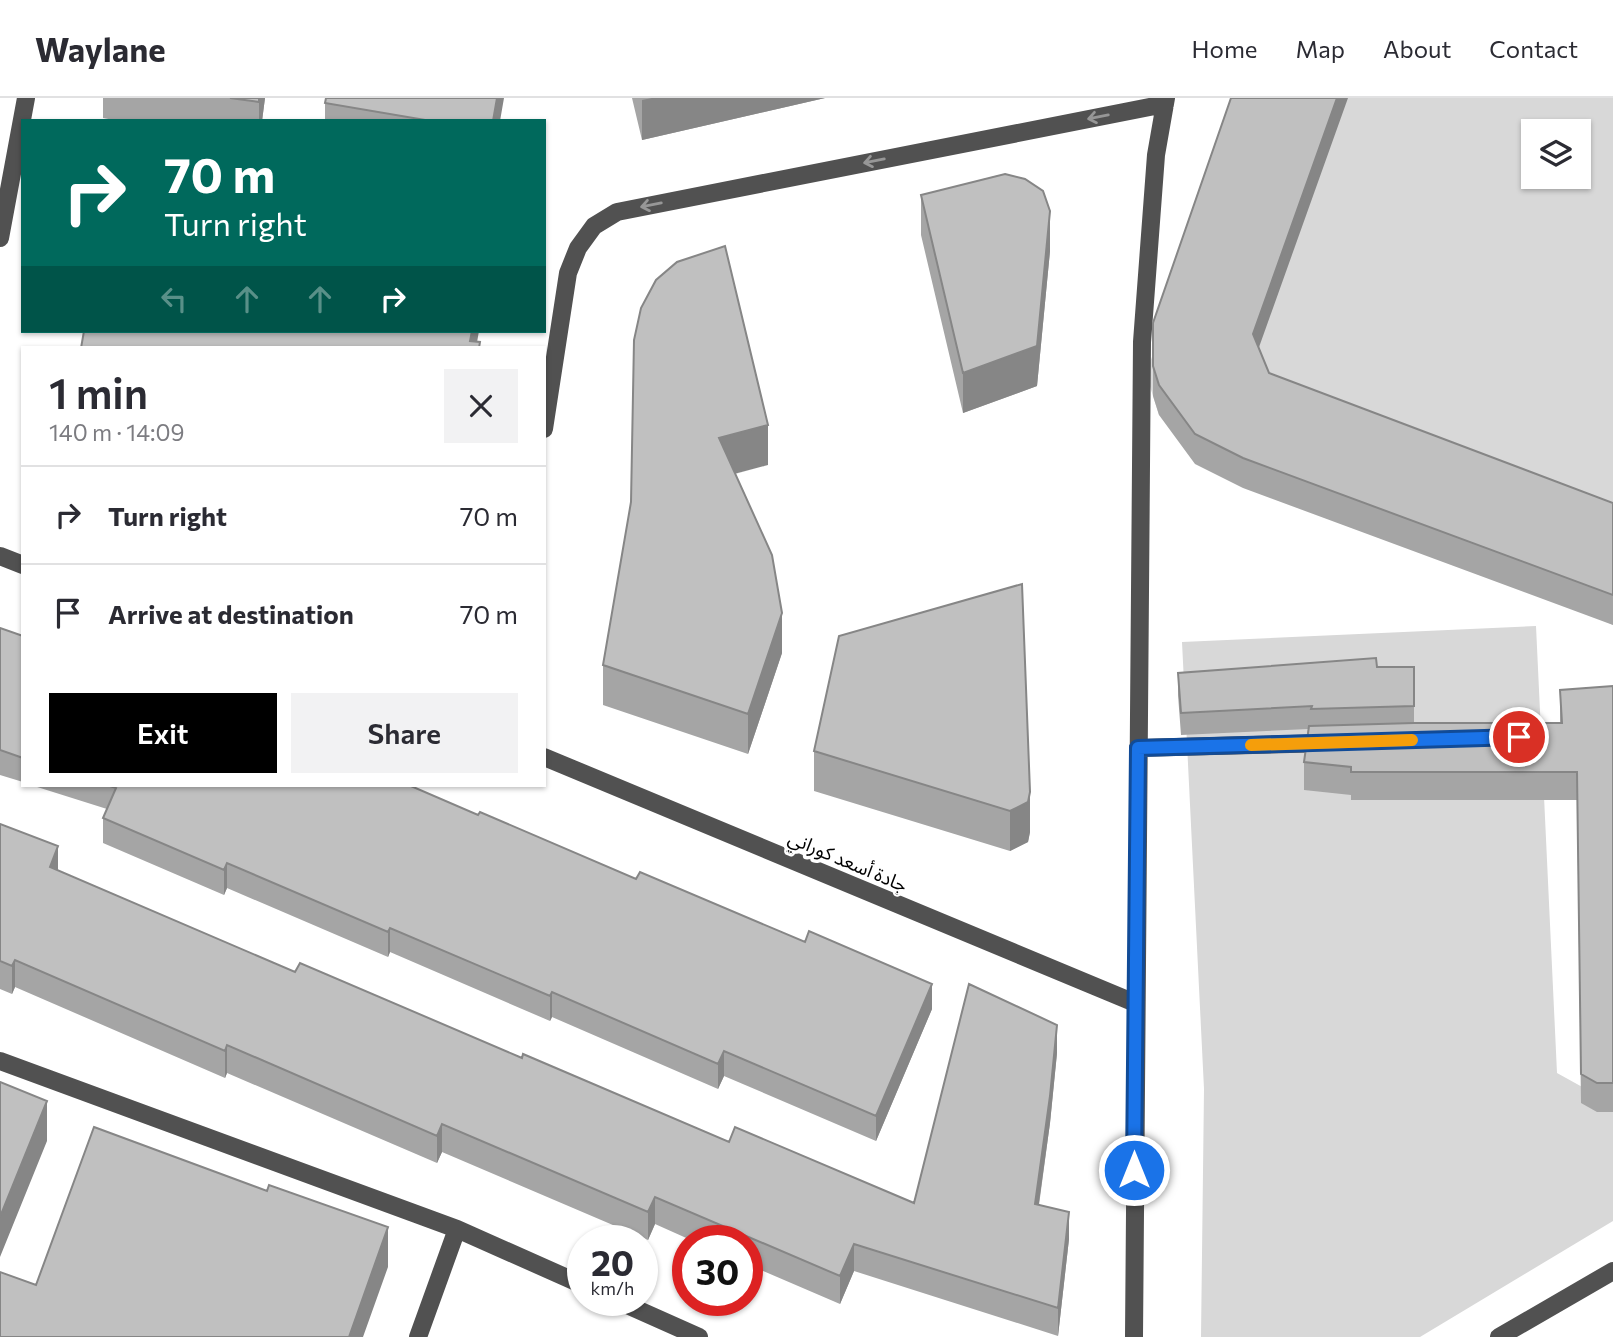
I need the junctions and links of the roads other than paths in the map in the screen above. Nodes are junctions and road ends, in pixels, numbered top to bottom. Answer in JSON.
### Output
{"nodes":[{"id":1,"x":26,"y":98,"type":"edge"},
{"id":2,"x":1166,"y":101,"type":"edge"},
{"id":3,"x":22,"y":119,"type":"edge"},
{"id":4,"x":21,"y":125,"type":"edge"},
{"id":5,"x":0,"y":238,"type":"edge"},
{"id":6,"x":546,"y":416,"type":"edge"},
{"id":7,"x":0,"y":556,"type":"edge"},
{"id":8,"x":21,"y":564,"type":"edge"},
{"id":9,"x":1342,"y":742,"type":"edge"},
{"id":10,"x":1138,"y":748,"type":"junction"},
{"id":11,"x":546,"y":758,"type":"edge"},
{"id":12,"x":1135,"y":1003,"type":"junction"},
{"id":13,"x":0,"y":1061,"type":"edge"},
{"id":14,"x":457,"y":1229,"type":"junction"},
{"id":15,"x":1613,"y":1271,"type":"edge"},
{"id":16,"x":567,"y":1278,"type":"edge"},
{"id":17,"x":652,"y":1316,"type":"edge"},
{"id":18,"x":418,"y":1337,"type":"edge"},
{"id":19,"x":699,"y":1337,"type":"edge"},
{"id":20,"x":1134,"y":1337,"type":"edge"},
{"id":21,"x":1499,"y":1337,"type":"edge"}],
"edges":[{"from":1,"to":3,"type":"street"},
{"from":2,"to":6,"type":"street","one_way":true},
{"from":2,"to":10,"type":"street"},
{"from":4,"to":5,"type":"street"},
{"from":7,"to":8,"type":"street"},
{"from":9,"to":10,"type":"street"},
{"from":10,"to":12,"type":"street"},
{"from":11,"to":12,"type":"street","name":"جادة أسعد كوراني"},
{"from":12,"to":20,"type":"street"},
{"from":13,"to":14,"type":"street"},
{"from":14,"to":16,"type":"street"},
{"from":14,"to":18,"type":"street"},
{"from":15,"to":21,"type":"street"},
{"from":17,"to":19,"type":"street"}]}
